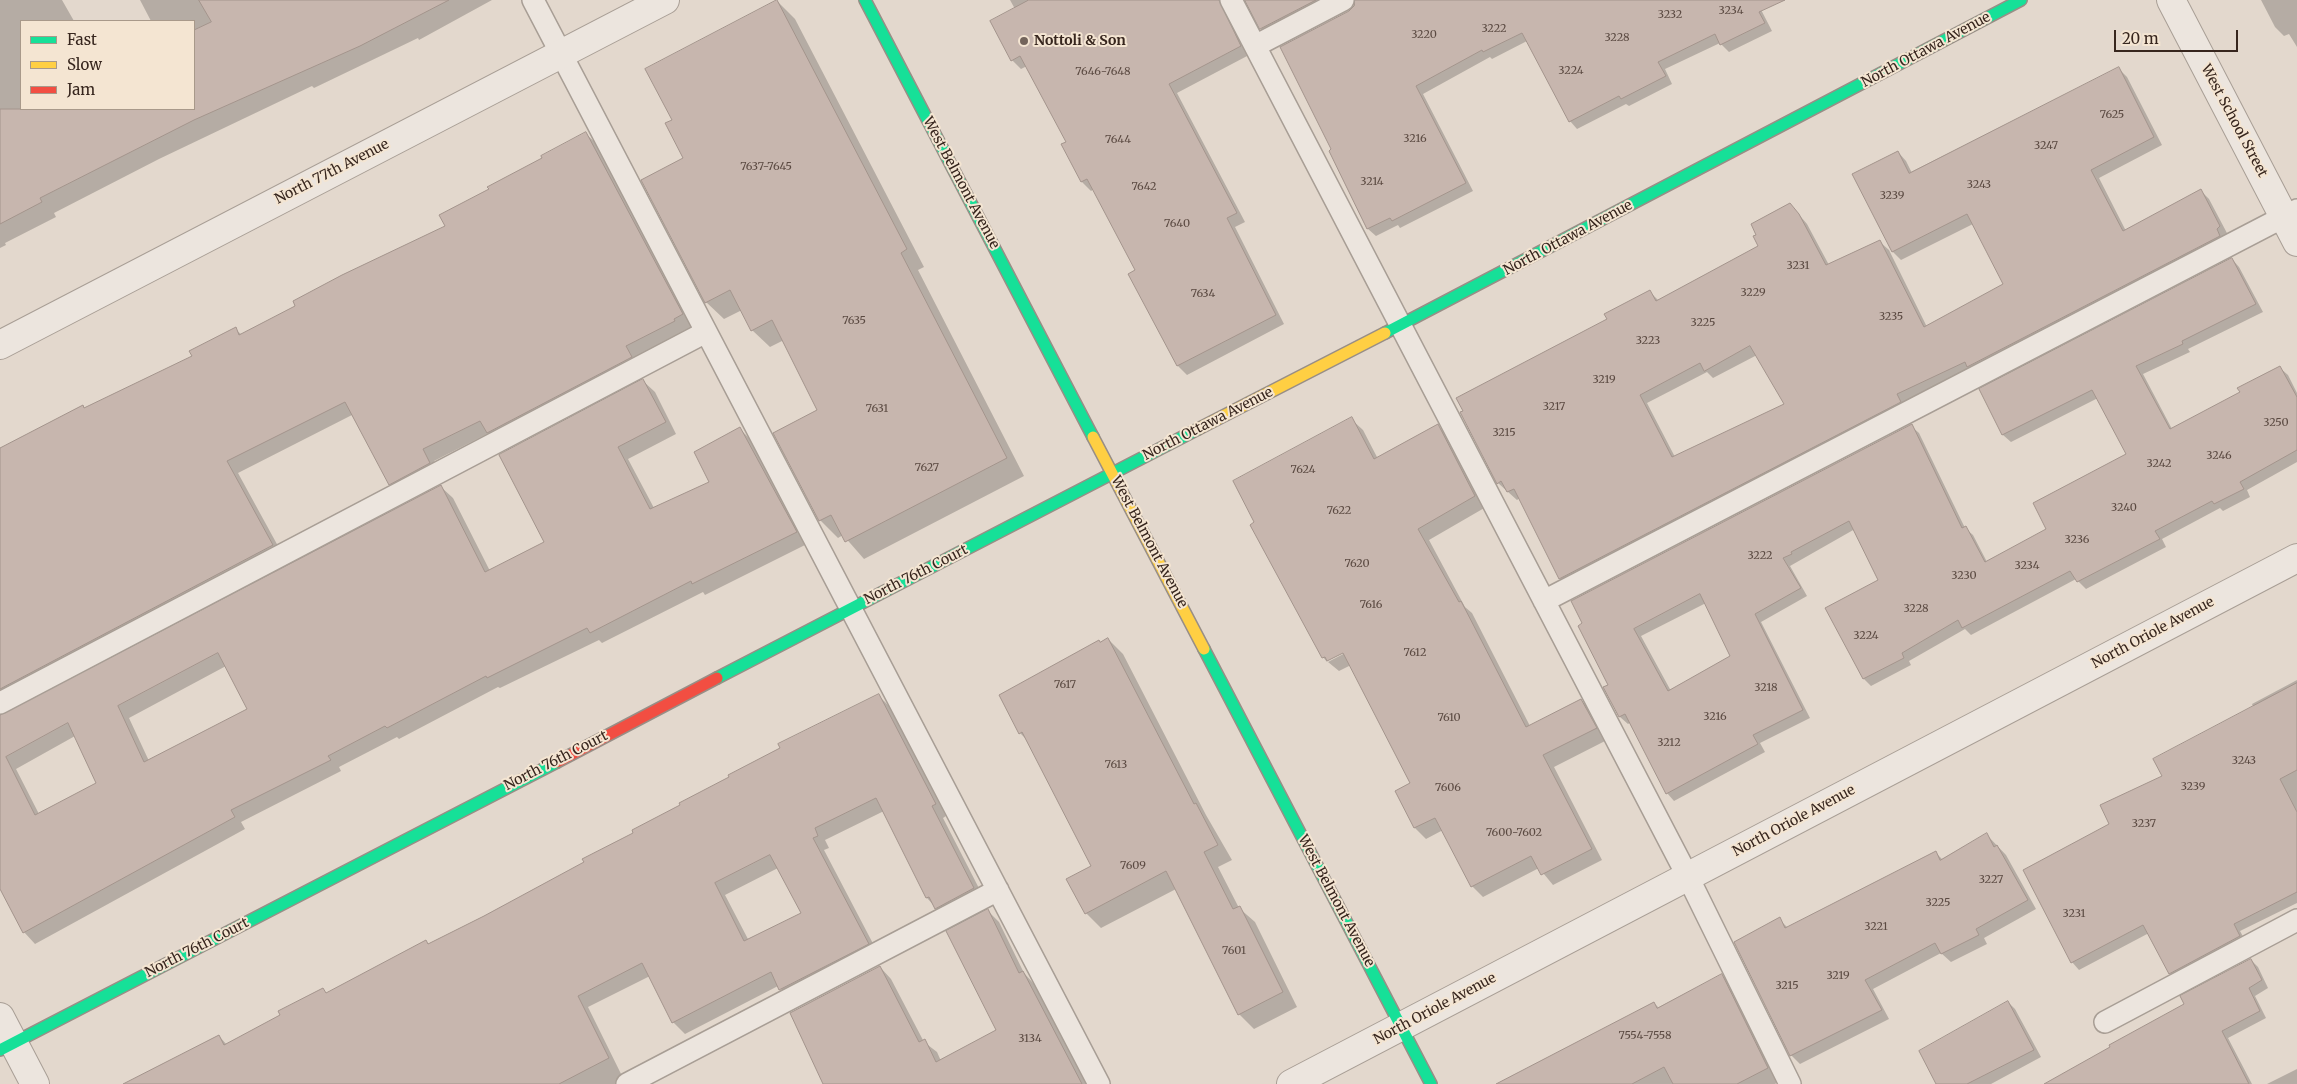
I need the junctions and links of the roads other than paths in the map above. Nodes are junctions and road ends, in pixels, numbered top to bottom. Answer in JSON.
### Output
{"nodes":[{"id":1,"x":533,"y":0,"type":"edge"},
{"id":2,"x":665,"y":0,"type":"edge"},
{"id":3,"x":865,"y":0,"type":"edge"},
{"id":4,"x":1231,"y":0,"type":"edge"},
{"id":5,"x":1343,"y":0,"type":"edge"},
{"id":6,"x":2021,"y":0,"type":"edge"},
{"id":7,"x":2171,"y":0,"type":"edge"},
{"id":8,"x":1255,"y":46,"type":"junction"},
{"id":9,"x":561,"y":53,"type":"junction"},
{"id":10,"x":2290,"y":213,"type":"edge"},
{"id":11,"x":2297,"y":242,"type":"edge"},
{"id":12,"x":1400,"y":325,"type":"junction"},
{"id":13,"x":706,"y":332,"type":"junction"},
{"id":14,"x":0,"y":345,"type":"edge"},
{"id":15,"x":1113,"y":472,"type":"junction"},
{"id":16,"x":2297,"y":558,"type":"edge"},
{"id":17,"x":1544,"y":601,"type":"junction"},
{"id":18,"x":851,"y":608,"type":"junction"},
{"id":19,"x":0,"y":703,"type":"edge"},
{"id":20,"x":1688,"y":876,"type":"junction"},
{"id":21,"x":998,"y":890,"type":"junction"},
{"id":22,"x":2297,"y":920,"type":"edge"},
{"id":23,"x":0,"y":1017,"type":"edge"},
{"id":24,"x":2105,"y":1022,"type":"dead end"},
{"id":25,"x":1402,"y":1026,"type":"junction"},
{"id":26,"x":7,"y":1046,"type":"edge"},
{"id":27,"x":35,"y":1084,"type":"edge"},
{"id":28,"x":628,"y":1084,"type":"edge"},
{"id":29,"x":1099,"y":1084,"type":"edge"},
{"id":30,"x":1291,"y":1084,"type":"edge"},
{"id":31,"x":1431,"y":1084,"type":"edge"},
{"id":32,"x":1790,"y":1084,"type":"edge"}],
"edges":[{"from":1,"to":9,"type":"lane"},
{"from":2,"to":9,"type":"street","name":"North 77th Avenue"},
{"from":3,"to":15,"type":"street","name":"West Belmont Avenue"},
{"from":4,"to":8,"type":"lane"},
{"from":5,"to":8,"type":"lane"},
{"from":6,"to":12,"type":"street","name":"North Ottawa Avenue"},
{"from":7,"to":10,"type":"street","name":"West School Street"},
{"from":8,"to":12,"type":"lane"},
{"from":9,"to":13,"type":"lane"},
{"from":9,"to":14,"type":"street","name":"North 77th Avenue"},
{"from":10,"to":11,"type":"street","name":"West School Street"},
{"from":10,"to":17,"type":"lane"},
{"from":12,"to":15,"type":"street","name":"North Ottawa Avenue"},
{"from":12,"to":17,"type":"lane"},
{"from":13,"to":18,"type":"lane"},
{"from":13,"to":19,"type":"lane"},
{"from":15,"to":18,"type":"street","name":"North 76th Court"},
{"from":15,"to":25,"type":"street","name":"West Belmont Avenue"},
{"from":16,"to":20,"type":"street","name":"North Oriole Avenue"},
{"from":17,"to":20,"type":"lane"},
{"from":18,"to":21,"type":"lane"},
{"from":18,"to":26,"type":"street","name":"North 76th Court"},
{"from":20,"to":25,"type":"street","name":"North Oriole Avenue"},
{"from":20,"to":32,"type":"lane"},
{"from":21,"to":28,"type":"lane"},
{"from":21,"to":29,"type":"lane"},
{"from":22,"to":24,"type":"lane"},
{"from":23,"to":26,"type":"street"},
{"from":25,"to":30,"type":"street","name":"North Oriole Avenue"},
{"from":25,"to":31,"type":"street","name":"West Belmont Avenue"},
{"from":26,"to":27,"type":"street"}]}
